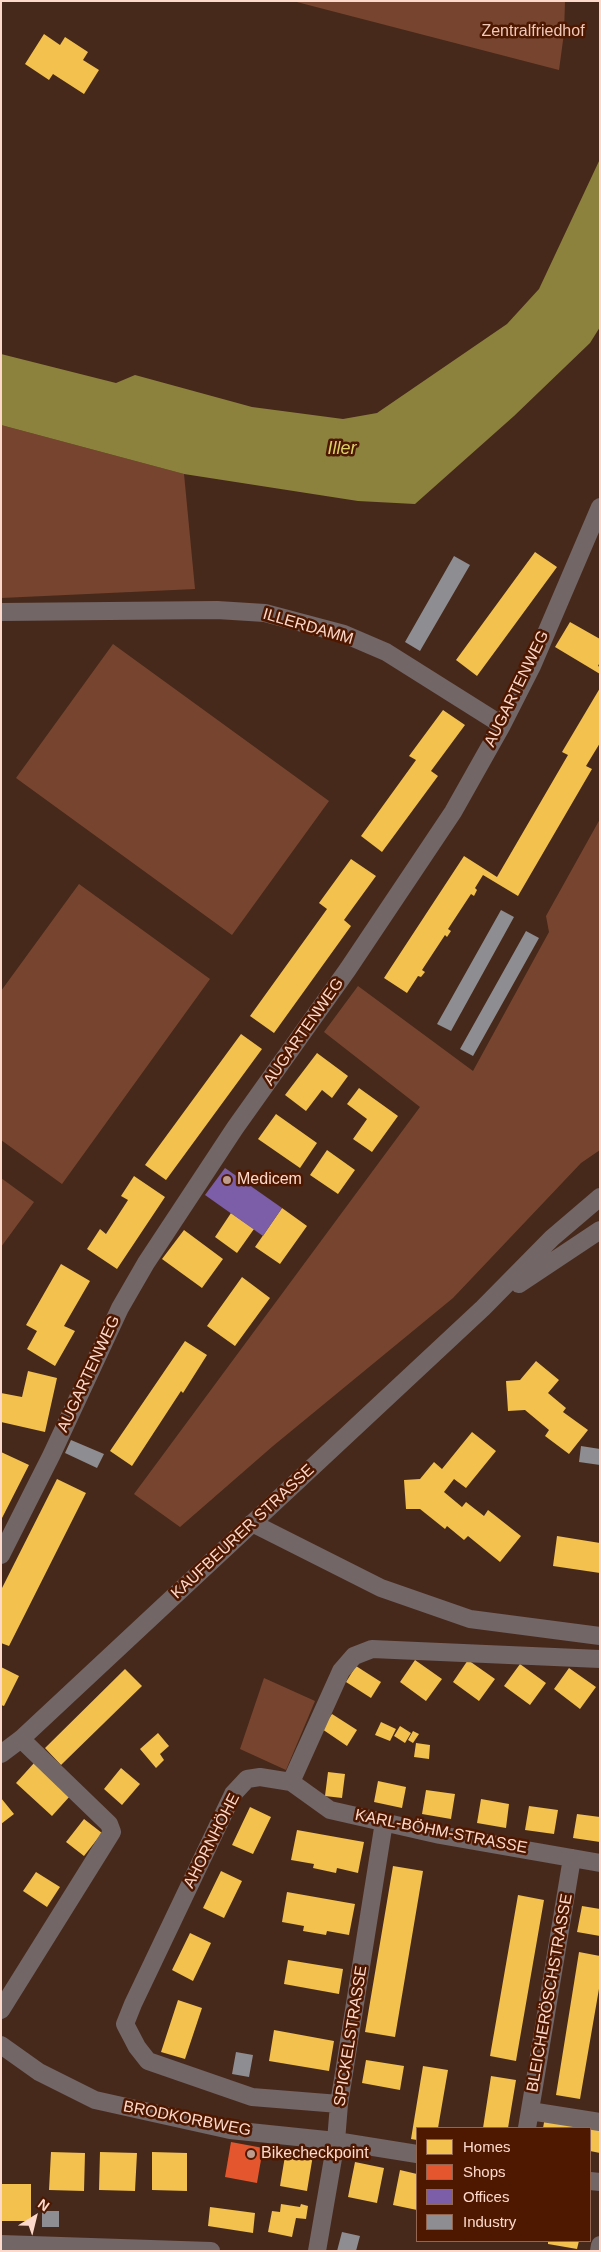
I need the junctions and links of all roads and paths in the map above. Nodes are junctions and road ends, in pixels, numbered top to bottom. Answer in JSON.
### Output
{"nodes":[{"id":1,"x":600,"y":506,"type":"edge"},
{"id":2,"x":1,"y":612,"type":"edge"},
{"id":3,"x":502,"y":725,"type":"junction"},
{"id":4,"x":600,"y":1197,"type":"edge"},
{"id":5,"x":600,"y":1230,"type":"edge"},
{"id":6,"x":483,"y":1308,"type":"junction"},
{"id":7,"x":252,"y":1523,"type":"junction"},
{"id":8,"x":1,"y":1555,"type":"edge"},
{"id":9,"x":600,"y":1636,"type":"edge"},
{"id":10,"x":600,"y":1660,"type":"edge"},
{"id":11,"x":21,"y":1739,"type":"junction"},
{"id":12,"x":1,"y":1754,"type":"edge"},
{"id":13,"x":291,"y":1782,"type":"junction"},
{"id":14,"x":384,"y":1822,"type":"junction"},
{"id":15,"x":572,"y":1858,"type":"junction"},
{"id":16,"x":600,"y":1863,"type":"edge"},
{"id":17,"x":1,"y":2010,"type":"edge"},
{"id":18,"x":1,"y":2045,"type":"edge"},
{"id":19,"x":339,"y":2104,"type":"junction"},
{"id":20,"x":528,"y":2120,"type":"edge"},
{"id":21,"x":600,"y":2122,"type":"edge"},
{"id":22,"x":336,"y":2141,"type":"junction"},
{"id":23,"x":416,"y":2154,"type":"edge"},
{"id":24,"x":1,"y":2244,"type":"edge"},
{"id":25,"x":600,"y":2244,"type":"edge"},
{"id":26,"x":36,"y":2248,"type":"edge"},
{"id":27,"x":211,"y":2251,"type":"edge"},
{"id":28,"x":317,"y":2251,"type":"edge"},
{"id":29,"x":599,"y":2251,"type":"edge"}],
"edges":[{"from":1,"to":3,"type":"street","name":"AUGARTENWEG"},
{"from":2,"to":3,"type":"street","name":"ILLERDAMM"},
{"from":3,"to":8,"type":"street","name":"AUGARTENWEG"},
{"from":4,"to":6,"type":"street","name":"KAUFBEURER STRASSE"},
{"from":5,"to":6,"type":"street","name":"KAUFBEURER STRASSE"},
{"from":6,"to":7,"type":"street","name":"KAUFBEURER STRASSE"},
{"from":7,"to":9,"type":"street"},
{"from":7,"to":11,"type":"street","name":"KAUFBEURER STRASSE"},
{"from":10,"to":13,"type":"street"},
{"from":11,"to":12,"type":"street","name":"KAUFBEURER STRASSE"},
{"from":11,"to":17,"type":"street"},
{"from":13,"to":14,"type":"street","name":"KARL-BÖHM-STRASSE"},
{"from":13,"to":19,"type":"street","name":"AHORNHÖHE"},
{"from":14,"to":15,"type":"street","name":"KARL-BÖHM-STRASSE"},
{"from":14,"to":19,"type":"street","name":"SPICKELSTRASSE"},
{"from":15,"to":16,"type":"street","name":"KARL-BÖHM-STRASSE"},
{"from":15,"to":20,"type":"street","name":"BLEICHERÖSCHSTRASSE"},
{"from":18,"to":22,"type":"street","name":"BRODKORBWEG"},
{"from":19,"to":22,"type":"street","name":"SPICKELSTRASSE"},
{"from":20,"to":21,"type":"street"},
{"from":22,"to":23,"type":"street","name":"BRODKORBWEG"},
{"from":22,"to":28,"type":"street","name":"SPICKELSTRASSE"},
{"from":24,"to":26,"type":"street"},
{"from":25,"to":29,"type":"street"},
{"from":26,"to":27,"type":"street"}]}
